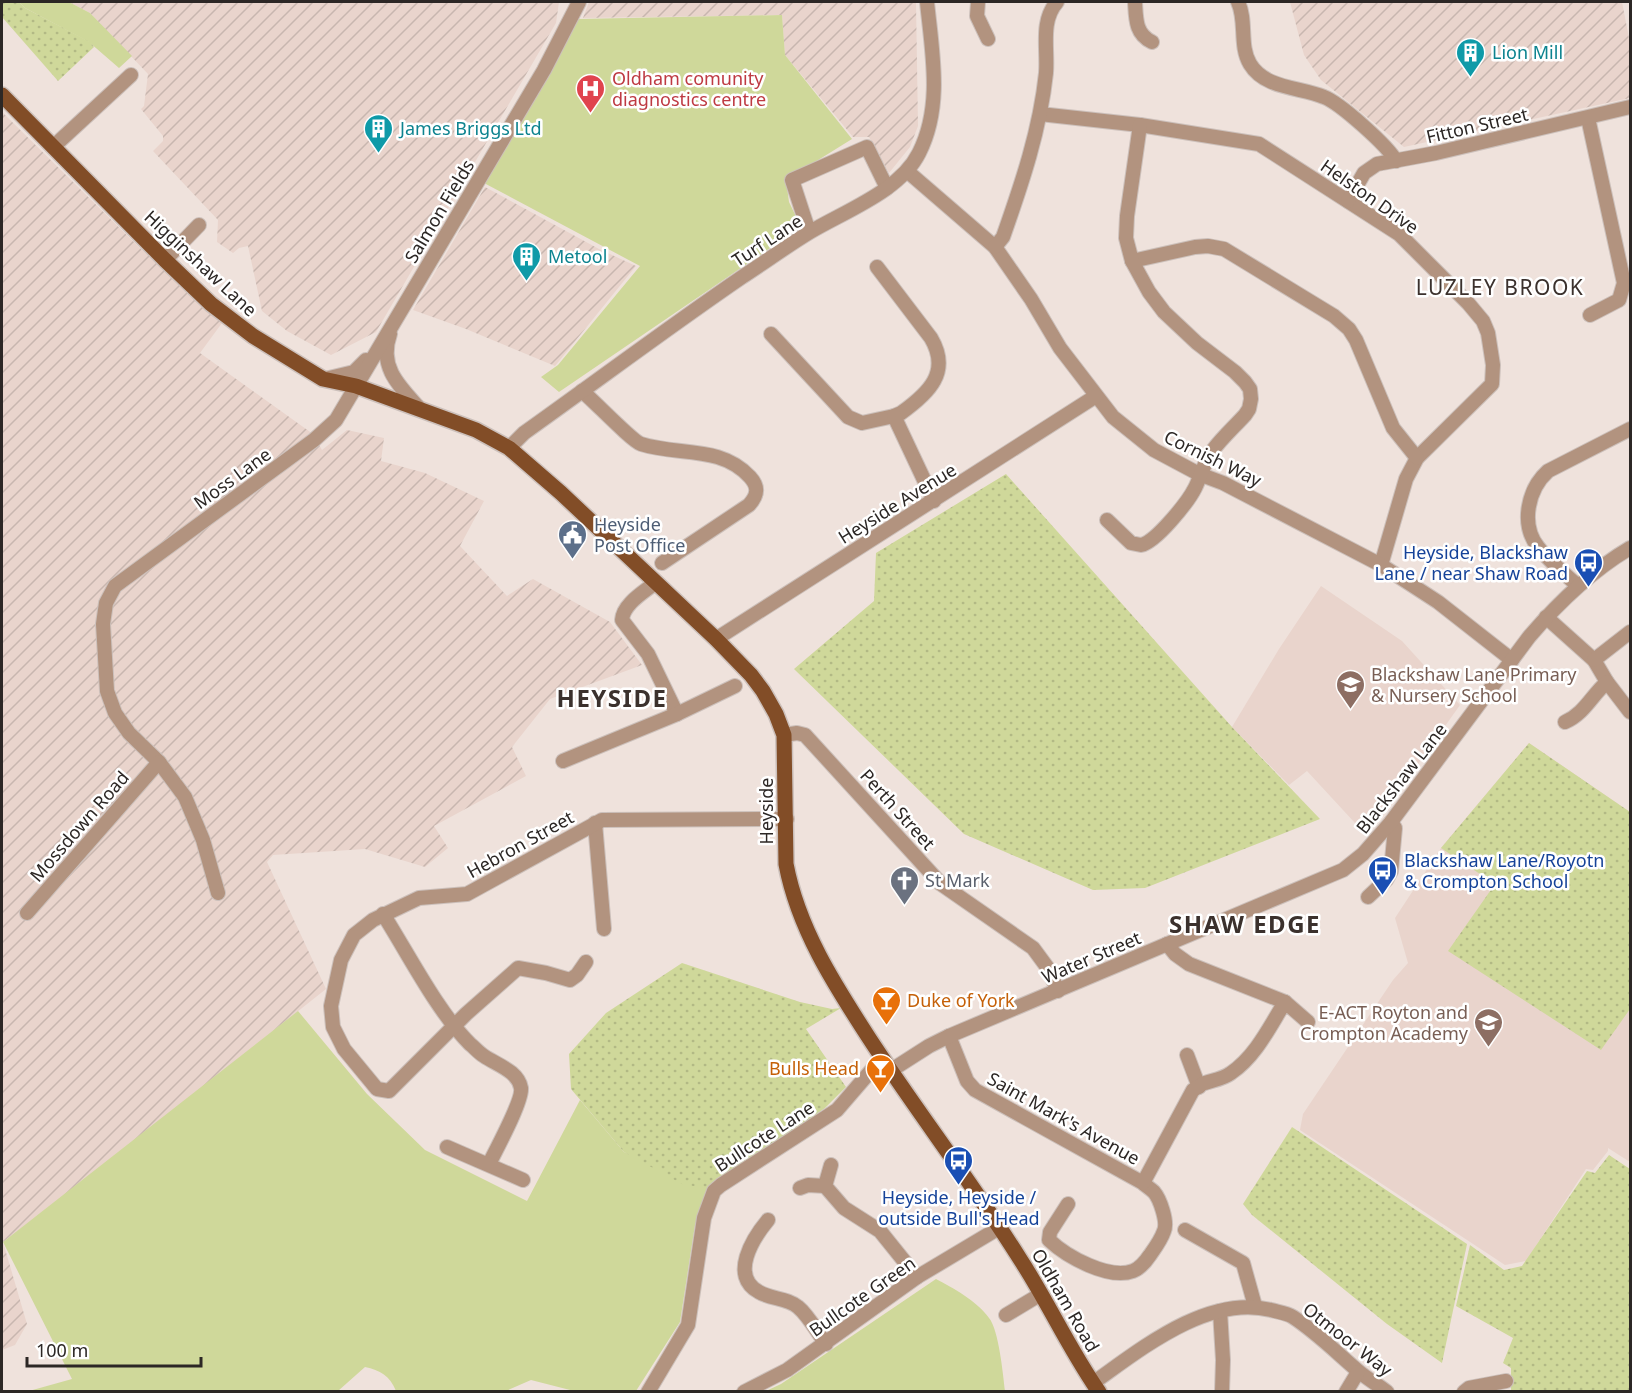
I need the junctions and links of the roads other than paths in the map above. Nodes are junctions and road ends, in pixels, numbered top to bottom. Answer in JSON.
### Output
{"nodes":[{"id":1,"x":579,"y":2,"type":"edge"},
{"id":2,"x":927,"y":2,"type":"edge"},
{"id":3,"x":978,"y":2,"type":"edge"},
{"id":4,"x":1135,"y":2,"type":"edge"},
{"id":5,"x":1238,"y":2,"type":"edge"},
{"id":6,"x":1051,"y":3,"type":"edge"},
{"id":7,"x":988,"y":39,"type":"dead end"},
{"id":8,"x":1152,"y":42,"type":"dead end"},
{"id":9,"x":131,"y":75,"type":"dead end"},
{"id":10,"x":2,"y":95,"type":"edge"},
{"id":11,"x":1630,"y":107,"type":"edge"},
{"id":12,"x":1040,"y":114,"type":"junction"},
{"id":13,"x":1588,"y":118,"type":"junction"},
{"id":14,"x":1140,"y":125,"type":"junction"},
{"id":15,"x":53,"y":147,"type":"junction"},
{"id":16,"x":1396,"y":160,"type":"junction"},
{"id":17,"x":907,"y":171,"type":"junction"},
{"id":18,"x":887,"y":188,"type":"junction"},
{"id":19,"x":1348,"y":201,"type":"junction"},
{"id":20,"x":199,"y":225,"type":"dead end"},
{"id":21,"x":809,"y":232,"type":"junction"},
{"id":22,"x":995,"y":248,"type":"junction"},
{"id":23,"x":165,"y":260,"type":"junction"},
{"id":24,"x":1132,"y":261,"type":"junction"},
{"id":25,"x":877,"y":267,"type":"dead end"},
{"id":26,"x":399,"y":312,"type":"junction"},
{"id":27,"x":1590,"y":315,"type":"dead end"},
{"id":28,"x":771,"y":334,"type":"dead end"},
{"id":29,"x":378,"y":347,"type":"junction"},
{"id":30,"x":323,"y":379,"type":"junction"},
{"id":31,"x":356,"y":386,"type":"junction"},
{"id":32,"x":582,"y":391,"type":"junction"},
{"id":33,"x":1096,"y":396,"type":"junction"},
{"id":34,"x":420,"y":410,"type":"junction"},
{"id":35,"x":894,"y":416,"type":"junction"},
{"id":36,"x":1630,"y":429,"type":"edge"},
{"id":37,"x":509,"y":448,"type":"junction"},
{"id":38,"x":1417,"y":458,"type":"junction"},
{"id":39,"x":1199,"y":474,"type":"junction"},
{"id":40,"x":933,"y":501,"type":"junction"},
{"id":41,"x":1107,"y":520,"type":"dead end"},
{"id":42,"x":1630,"y":548,"type":"edge"},
{"id":43,"x":662,"y":563,"type":"dead end"},
{"id":44,"x":1381,"y":566,"type":"junction"},
{"id":45,"x":655,"y":583,"type":"junction"},
{"id":46,"x":1578,"y":586,"type":"junction"},
{"id":47,"x":1546,"y":617,"type":"junction"},
{"id":48,"x":1630,"y":632,"type":"edge"},
{"id":49,"x":716,"y":639,"type":"junction"},
{"id":50,"x":1512,"y":660,"type":"junction"},
{"id":51,"x":1594,"y":660,"type":"junction"},
{"id":52,"x":1607,"y":682,"type":"junction"},
{"id":53,"x":735,"y":686,"type":"dead end"},
{"id":54,"x":1630,"y":712,"type":"edge"},
{"id":55,"x":677,"y":714,"type":"junction"},
{"id":56,"x":1565,"y":722,"type":"dead end"},
{"id":57,"x":784,"y":735,"type":"junction"},
{"id":58,"x":563,"y":761,"type":"dead end"},
{"id":59,"x":159,"y":762,"type":"junction"},
{"id":60,"x":787,"y":819,"type":"junction"},
{"id":61,"x":1391,"y":822,"type":"junction"},
{"id":62,"x":595,"y":823,"type":"junction"},
{"id":63,"x":1343,"y":870,"type":"joint"},
{"id":64,"x":219,"y":893,"type":"dead end"},
{"id":65,"x":1368,"y":897,"type":"dead end"},
{"id":66,"x":27,"y":913,"type":"dead end"},
{"id":67,"x":383,"y":914,"type":"junction"},
{"id":68,"x":604,"y":929,"type":"dead end"},
{"id":69,"x":1167,"y":944,"type":"junction"},
{"id":70,"x":586,"y":962,"type":"dead end"},
{"id":71,"x":1058,"y":990,"type":"junction"},
{"id":72,"x":1285,"y":1002,"type":"junction"},
{"id":73,"x":1308,"y":1022,"type":"dead end"},
{"id":74,"x":454,"y":1026,"type":"junction"},
{"id":75,"x":949,"y":1036,"type":"junction"},
{"id":76,"x":1187,"y":1055,"type":"dead end"},
{"id":77,"x":887,"y":1066,"type":"junction"},
{"id":78,"x":1196,"y":1089,"type":"junction"},
{"id":79,"x":447,"y":1147,"type":"dead end"},
{"id":80,"x":489,"y":1164,"type":"junction"},
{"id":81,"x":831,"y":1165,"type":"dead end"},
{"id":82,"x":523,"y":1180,"type":"dead end"},
{"id":83,"x":1143,"y":1183,"type":"junction"},
{"id":84,"x":825,"y":1186,"type":"junction"},
{"id":85,"x":800,"y":1188,"type":"dead end"},
{"id":86,"x":1068,"y":1204,"type":"dead end"},
{"id":87,"x":768,"y":1220,"type":"dead end"},
{"id":88,"x":999,"y":1228,"type":"junction"},
{"id":89,"x":1185,"y":1230,"type":"dead end"},
{"id":90,"x":917,"y":1277,"type":"junction"},
{"id":91,"x":1041,"y":1294,"type":"junction"},
{"id":92,"x":1255,"y":1306,"type":"junction"},
{"id":93,"x":1220,"y":1311,"type":"junction"},
{"id":94,"x":1006,"y":1315,"type":"dead end"},
{"id":95,"x":826,"y":1344,"type":"junction"},
{"id":96,"x":1358,"y":1372,"type":"junction"},
{"id":97,"x":1506,"y":1381,"type":"dead end"},
{"id":98,"x":1096,"y":1387,"type":"edge"},
{"id":99,"x":648,"y":1392,"type":"edge"},
{"id":100,"x":744,"y":1392,"type":"edge"},
{"id":101,"x":1222,"y":1392,"type":"edge"},
{"id":102,"x":1346,"y":1392,"type":"edge"},
{"id":103,"x":1387,"y":1392,"type":"edge"},
{"id":104,"x":1464,"y":1392,"type":"edge"}],
"edges":[{"from":1,"to":26,"type":"street","name":"Salmon Fields"},
{"from":2,"to":17,"type":"street","name":"Turf Lane"},
{"from":3,"to":7,"type":"street"},
{"from":4,"to":8,"type":"street"},
{"from":5,"to":16,"type":"street"},
{"from":6,"to":12,"type":"street"},
{"from":9,"to":15,"type":"street"},
{"from":10,"to":15,"type":"main road","name":"Higginshaw Lane"},
{"from":11,"to":13,"type":"street","name":"Fitton Street"},
{"from":12,"to":14,"type":"street","name":"Helston Drive"},
{"from":12,"to":22,"type":"street"},
{"from":13,"to":16,"type":"street","name":"Fitton Street"},
{"from":13,"to":27,"type":"street"},
{"from":14,"to":19,"type":"street","name":"Helston Drive"},
{"from":14,"to":24,"type":"street"},
{"from":15,"to":23,"type":"main road","name":"Higginshaw Lane"},
{"from":16,"to":19,"type":"street","name":"Fitton Street"},
{"from":17,"to":18,"type":"street","name":"Turf Lane"},
{"from":17,"to":22,"type":"street","name":"Cornish Way"},
{"from":18,"to":21,"type":"street","name":"Turf Lane"},
{"from":18,"to":21,"type":"street"},
{"from":19,"to":38,"type":"street","name":"Helston Drive"},
{"from":20,"to":23,"type":"street"},
{"from":21,"to":32,"type":"street","name":"Turf Lane"},
{"from":22,"to":33,"type":"street","name":"Cornish Way"},
{"from":23,"to":30,"type":"main road","name":"Higginshaw Lane"},
{"from":24,"to":38,"type":"street"},
{"from":24,"to":39,"type":"street"},
{"from":25,"to":35,"type":"street"},
{"from":26,"to":29,"type":"street","name":"Salmon Fields"},
{"from":26,"to":34,"type":"street","name":"Salmon Fields"},
{"from":28,"to":35,"type":"street"},
{"from":29,"to":30,"type":"street","name":"Salmon Fields"},
{"from":29,"to":31,"type":"street","name":"Salmon Fields"},
{"from":30,"to":31,"type":"main road","name":"Higginshaw Lane"},
{"from":31,"to":34,"type":"main road","name":"Higginshaw Lane"},
{"from":31,"to":59,"type":"street","name":"Moss Lane"},
{"from":32,"to":37,"type":"street","name":"Turf Lane"},
{"from":32,"to":43,"type":"street"},
{"from":33,"to":39,"type":"street","name":"Cornish Way"},
{"from":33,"to":40,"type":"street","name":"Heyside Avenue"},
{"from":34,"to":37,"type":"main road","name":"Higginshaw Lane"},
{"from":35,"to":40,"type":"street"},
{"from":36,"to":46,"type":"street"},
{"from":37,"to":45,"type":"main road","name":"Heyside"},
{"from":38,"to":44,"type":"street","name":"Helston Drive"},
{"from":39,"to":41,"type":"street"},
{"from":39,"to":44,"type":"street","name":"Cornish Way"},
{"from":40,"to":49,"type":"street","name":"Heyside Avenue"},
{"from":42,"to":46,"type":"street","name":"Blackshaw Lane"},
{"from":44,"to":50,"type":"street","name":"Cornish Way"},
{"from":45,"to":49,"type":"main road","name":"Heyside"},
{"from":45,"to":55,"type":"street"},
{"from":46,"to":47,"type":"street","name":"Blackshaw Lane"},
{"from":47,"to":50,"type":"street","name":"Blackshaw Lane"},
{"from":47,"to":51,"type":"street"},
{"from":48,"to":51,"type":"street"},
{"from":49,"to":57,"type":"main road","name":"Heyside"},
{"from":50,"to":61,"type":"street","name":"Blackshaw Lane"},
{"from":51,"to":52,"type":"street"},
{"from":52,"to":54,"type":"street"},
{"from":52,"to":56,"type":"street"},
{"from":53,"to":55,"type":"street"},
{"from":55,"to":58,"type":"street"},
{"from":57,"to":60,"type":"main road","name":"Heyside"},
{"from":57,"to":71,"type":"street","name":"Perth Street"},
{"from":59,"to":64,"type":"street"},
{"from":59,"to":66,"type":"street","name":"Mossdown Road"},
{"from":60,"to":62,"type":"street","name":"Hebron Street"},
{"from":60,"to":77,"type":"main road","name":"Heyside"},
{"from":61,"to":63,"type":"street","name":"Blackshaw Lane"},
{"from":61,"to":65,"type":"street"},
{"from":62,"to":67,"type":"street","name":"Hebron Street"},
{"from":62,"to":68,"type":"street"},
{"from":63,"to":69,"type":"street","name":"Water Street"},
{"from":67,"to":74,"type":"street"},
{"from":67,"to":74,"type":"street","name":"Hebron Street"},
{"from":69,"to":71,"type":"street","name":"Water Street"},
{"from":69,"to":72,"type":"street"},
{"from":70,"to":74,"type":"street"},
{"from":71,"to":75,"type":"street","name":"Water Street"},
{"from":72,"to":73,"type":"street"},
{"from":72,"to":78,"type":"street"},
{"from":74,"to":80,"type":"street"},
{"from":75,"to":77,"type":"street","name":"Water Street"},
{"from":75,"to":83,"type":"street","name":"Saint Mark's Avenue"},
{"from":76,"to":78,"type":"street"},
{"from":77,"to":88,"type":"main road","name":"Heyside"},
{"from":77,"to":99,"type":"street","name":"Bullcote Lane"},
{"from":78,"to":83,"type":"street"},
{"from":79,"to":80,"type":"street"},
{"from":80,"to":82,"type":"street"},
{"from":81,"to":84,"type":"street"},
{"from":83,"to":86,"type":"street","name":"Saint Mark's Avenue"},
{"from":84,"to":85,"type":"street"},
{"from":84,"to":90,"type":"street"},
{"from":87,"to":95,"type":"street"},
{"from":88,"to":90,"type":"street","name":"Bullcote Green"},
{"from":88,"to":91,"type":"main road","name":"Oldham Road"},
{"from":89,"to":92,"type":"street"},
{"from":90,"to":95,"type":"street","name":"Bullcote Green"},
{"from":91,"to":94,"type":"street"},
{"from":91,"to":98,"type":"main road","name":"Oldham Road"},
{"from":92,"to":93,"type":"street","name":"Otmoor Way"},
{"from":92,"to":96,"type":"street","name":"Otmoor Way"},
{"from":93,"to":98,"type":"street","name":"Otmoor Way"},
{"from":93,"to":101,"type":"street"},
{"from":95,"to":100,"type":"street","name":"Bullcote Green"},
{"from":96,"to":102,"type":"street"},
{"from":96,"to":103,"type":"street","name":"Otmoor Way"},
{"from":97,"to":104,"type":"street"}]}
